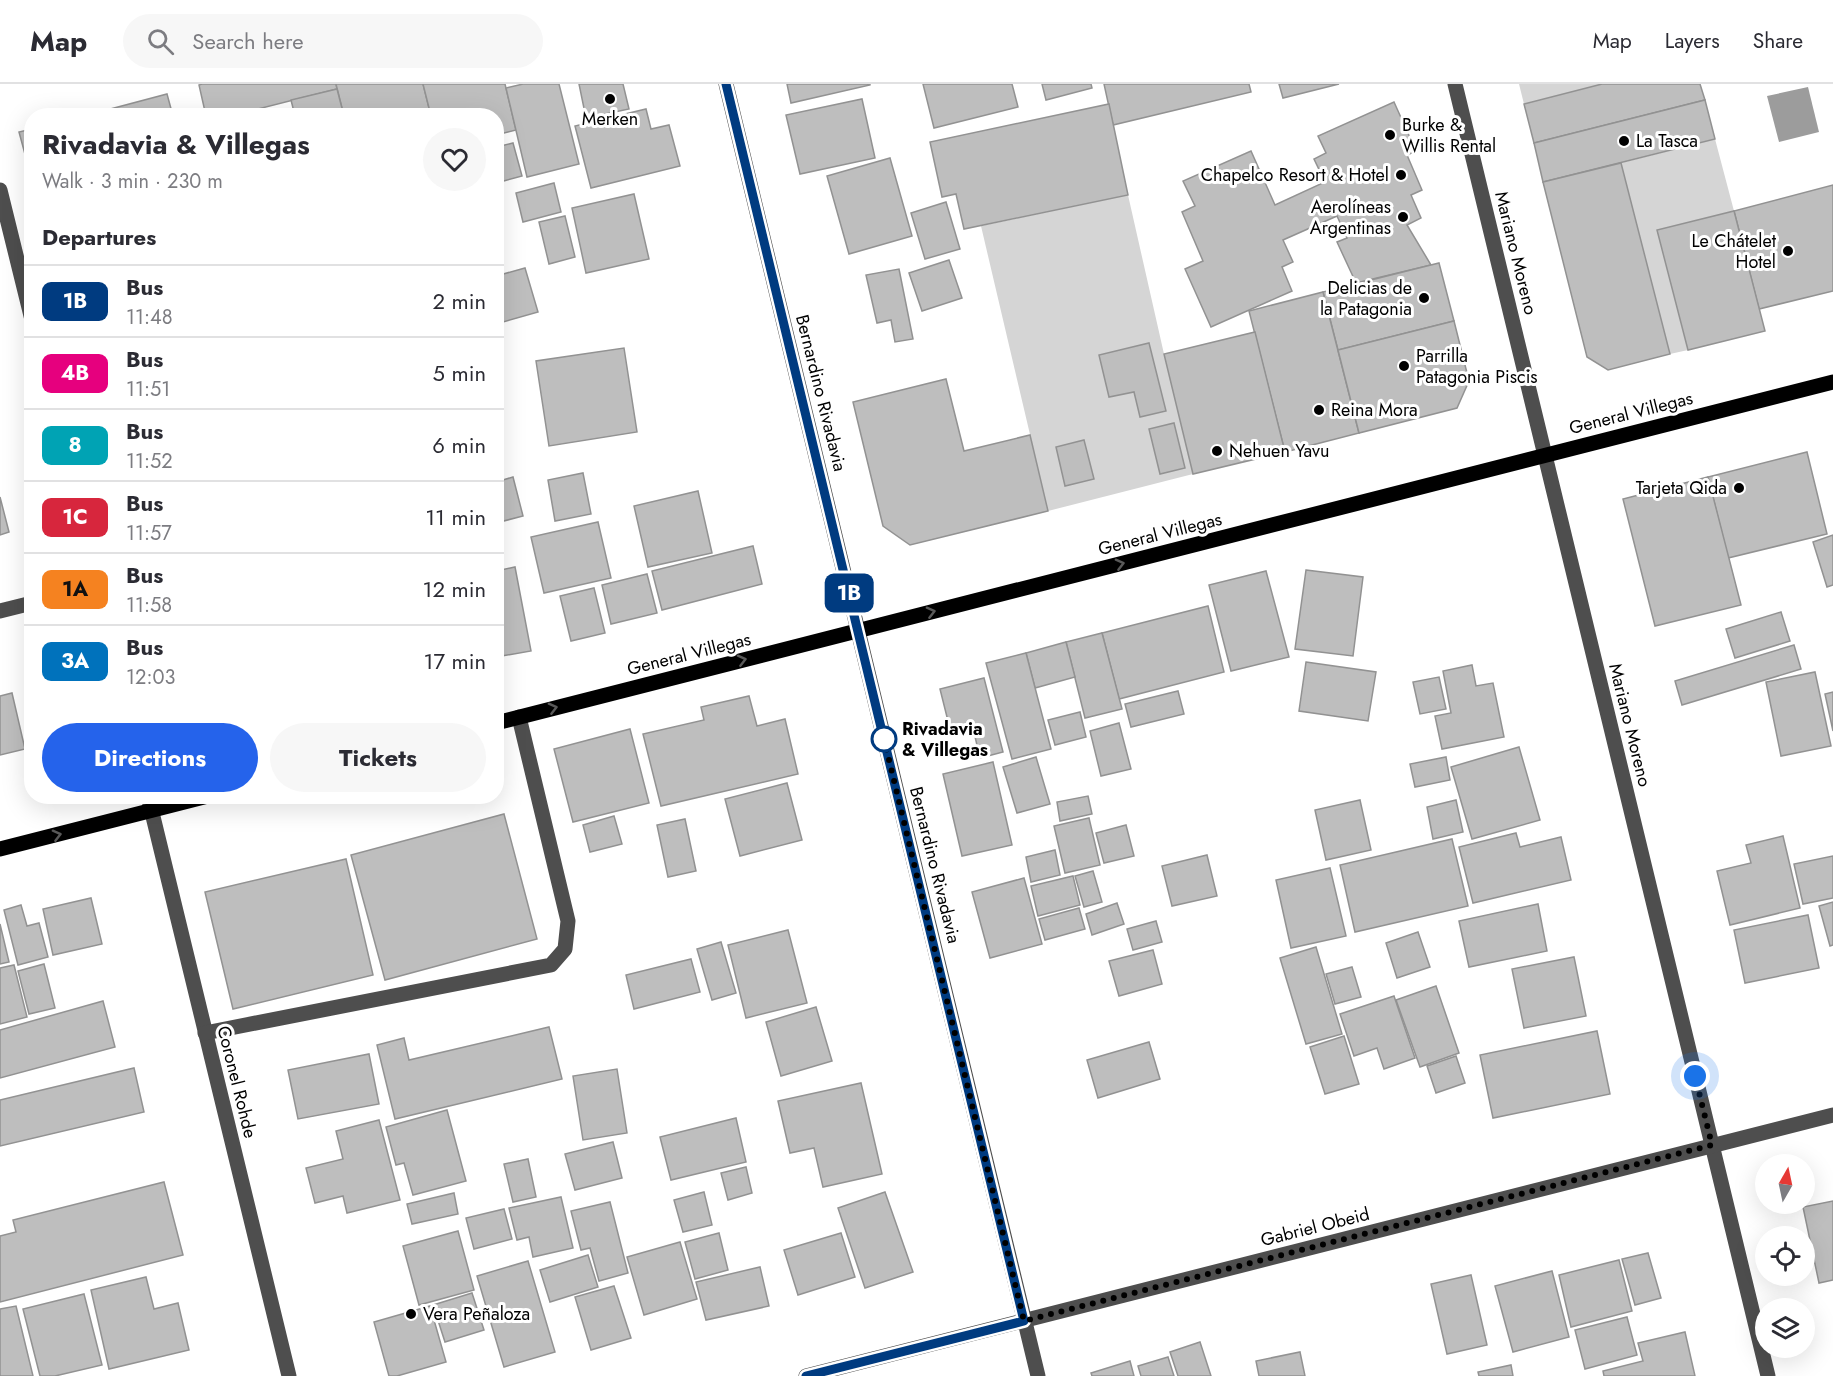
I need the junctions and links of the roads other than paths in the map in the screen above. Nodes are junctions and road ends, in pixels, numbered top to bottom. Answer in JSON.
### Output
{"nodes":[{"id":1,"x":726,"y":84,"type":"edge"},
{"id":2,"x":1455,"y":84,"type":"edge"},
{"id":3,"x":0,"y":190,"type":"edge"},
{"id":4,"x":24,"y":288,"type":"edge"},
{"id":5,"x":1833,"y":382,"type":"edge"},
{"id":6,"x":1545,"y":455,"type":"junction"},
{"id":7,"x":24,"y":605,"type":"edge"},
{"id":8,"x":0,"y":611,"type":"edge"},
{"id":9,"x":858,"y":631,"type":"junction"},
{"id":10,"x":519,"y":717,"type":"junction"},
{"id":11,"x":504,"y":721,"type":"edge"},
{"id":12,"x":149,"y":804,"type":"edge"},
{"id":13,"x":0,"y":849,"type":"edge"},
{"id":14,"x":205,"y":1033,"type":"junction"},
{"id":15,"x":1833,"y":1115,"type":"edge"},
{"id":16,"x":1712,"y":1145,"type":"junction"},
{"id":17,"x":1024,"y":1321,"type":"junction"},
{"id":18,"x":289,"y":1376,"type":"edge"},
{"id":19,"x":806,"y":1376,"type":"edge"},
{"id":20,"x":1038,"y":1376,"type":"edge"},
{"id":21,"x":1768,"y":1376,"type":"edge"}],
"edges":[{"from":1,"to":9,"type":"street","name":"Bernardino Rivadavia"},
{"from":2,"to":6,"type":"street","name":"Mariano Moreno"},
{"from":3,"to":4,"type":"street"},
{"from":5,"to":6,"type":"main road","name":"General Villegas"},
{"from":9,"to":6,"type":"main road","name":"General Villegas","one_way":true},
{"from":6,"to":16,"type":"street","name":"Mariano Moreno"},
{"from":7,"to":8,"type":"street"},
{"from":10,"to":9,"type":"main road","name":"General Villegas","one_way":true},
{"from":9,"to":17,"type":"street","name":"Bernardino Rivadavia"},
{"from":10,"to":11,"type":"main road","name":"General Villegas"},
{"from":10,"to":14,"type":"street"},
{"from":13,"to":12,"type":"main road","one_way":true},
{"from":12,"to":14,"type":"street","name":"Coronel Rohde"},
{"from":14,"to":18,"type":"street","name":"Coronel Rohde"},
{"from":15,"to":16,"type":"street","name":"Gabriel Obeid"},
{"from":16,"to":17,"type":"street","name":"Gabriel Obeid"},
{"from":16,"to":21,"type":"street","name":"Mariano Moreno"},
{"from":17,"to":19,"type":"street","name":"Gabriel Obeid"},
{"from":17,"to":20,"type":"street","name":"Bernardino Rivadavia"}]}
